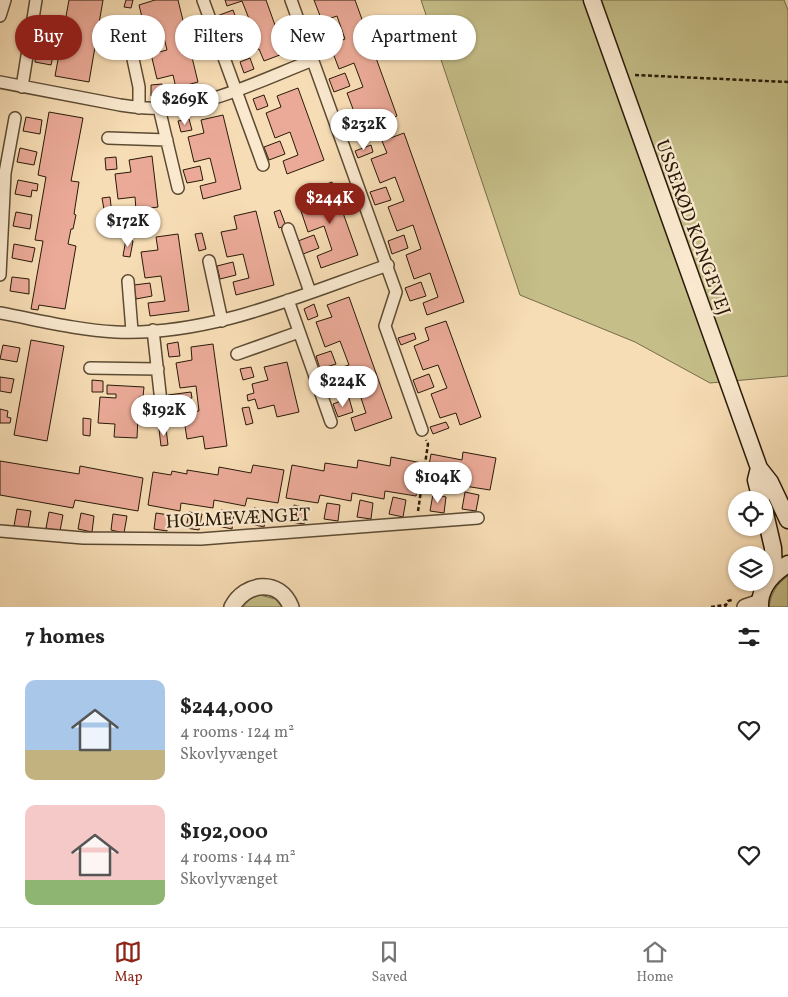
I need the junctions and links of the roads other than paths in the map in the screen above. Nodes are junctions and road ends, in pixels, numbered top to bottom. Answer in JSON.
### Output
{"nodes":[{"id":1,"x":5,"y":0,"type":"edge"},
{"id":2,"x":36,"y":0,"type":"edge"},
{"id":3,"x":202,"y":0,"type":"edge"},
{"id":4,"x":291,"y":0,"type":"edge"},
{"id":5,"x":592,"y":0,"type":"edge"},
{"id":6,"x":296,"y":15,"type":"edge"},
{"id":7,"x":0,"y":16,"type":"edge"},
{"id":8,"x":133,"y":60,"type":"edge"},
{"id":9,"x":313,"y":60,"type":"joint"},
{"id":10,"x":0,"y":82,"type":"edge"},
{"id":11,"x":22,"y":87,"type":"junction"},
{"id":12,"x":236,"y":90,"type":"junction"},
{"id":13,"x":139,"y":108,"type":"junction"},
{"id":14,"x":160,"y":108,"type":"junction"},
{"id":15,"x":15,"y":118,"type":"dead end"},
{"id":16,"x":108,"y":138,"type":"dead end"},
{"id":17,"x":168,"y":140,"type":"junction"},
{"id":18,"x":263,"y":165,"type":"dead end"},
{"id":19,"x":178,"y":188,"type":"dead end"},
{"id":20,"x":288,"y":229,"type":"dead end"},
{"id":21,"x":209,"y":261,"type":"dead end"},
{"id":22,"x":388,"y":265,"type":"junction"},
{"id":23,"x":0,"y":275,"type":"edge"},
{"id":24,"x":128,"y":281,"type":"dead end"},
{"id":25,"x":310,"y":292,"type":"junction"},
{"id":26,"x":288,"y":300,"type":"junction"},
{"id":27,"x":0,"y":313,"type":"edge"},
{"id":28,"x":222,"y":321,"type":"junction"},
{"id":29,"x":153,"y":330,"type":"junction"},
{"id":30,"x":132,"y":331,"type":"junction"},
{"id":31,"x":299,"y":332,"type":"junction"},
{"id":32,"x":237,"y":354,"type":"dead end"},
{"id":33,"x":90,"y":368,"type":"dead end"},
{"id":34,"x":158,"y":369,"type":"junction"},
{"id":35,"x":164,"y":420,"type":"dead end"},
{"id":36,"x":330,"y":422,"type":"dead end"},
{"id":37,"x":422,"y":430,"type":"road end"},
{"id":38,"x":759,"y":468,"type":"junction"},
{"id":39,"x":759,"y":491,"type":"edge"},
{"id":40,"x":478,"y":518,"type":"dead end"},
{"id":41,"x":788,"y":520,"type":"edge"},
{"id":42,"x":0,"y":531,"type":"edge"},
{"id":43,"x":770,"y":536,"type":"edge"},
{"id":44,"x":781,"y":569,"type":"edge"},
{"id":45,"x":755,"y":605,"type":"edge"},
{"id":46,"x":232,"y":607,"type":"edge"},
{"id":47,"x":291,"y":607,"type":"edge"}],
"edges":[{"from":1,"to":7,"type":"street"},
{"from":2,"to":11,"type":"street"},
{"from":3,"to":12,"type":"street"},
{"from":4,"to":6,"type":"street"},
{"from":5,"to":38,"type":"main road","name":"USSERØD KONGEVEJ"},
{"from":8,"to":13,"type":"street"},
{"from":9,"to":12,"type":"street"},
{"from":9,"to":22,"type":"street"},
{"from":10,"to":11,"type":"street"},
{"from":11,"to":13,"type":"street"},
{"from":12,"to":14,"type":"street"},
{"from":12,"to":18,"type":"street"},
{"from":13,"to":14,"type":"street"},
{"from":14,"to":17,"type":"street"},
{"from":15,"to":23,"type":"street"},
{"from":16,"to":17,"type":"street"},
{"from":17,"to":19,"type":"street"},
{"from":20,"to":25,"type":"street"},
{"from":21,"to":28,"type":"street"},
{"from":22,"to":25,"type":"street"},
{"from":22,"to":37,"type":"street"},
{"from":24,"to":30,"type":"street"},
{"from":25,"to":26,"type":"street"},
{"from":26,"to":28,"type":"street"},
{"from":26,"to":31,"type":"street"},
{"from":27,"to":30,"type":"street"},
{"from":28,"to":29,"type":"street"},
{"from":29,"to":30,"type":"street"},
{"from":29,"to":34,"type":"street"},
{"from":31,"to":32,"type":"street"},
{"from":31,"to":36,"type":"street"},
{"from":33,"to":34,"type":"street"},
{"from":34,"to":35,"type":"street"},
{"from":38,"to":39,"type":"main road","name":"USSERØD KONGEVEJ"},
{"from":38,"to":41,"type":"main road","name":"USSERØD KONGEVEJ"},
{"from":40,"to":42,"type":"street","name":"HOLMEVÆNGET"},
{"from":43,"to":44,"type":"main road"},
{"from":44,"to":45,"type":"main road"},
{"from":46,"to":47,"type":"street"}]}
